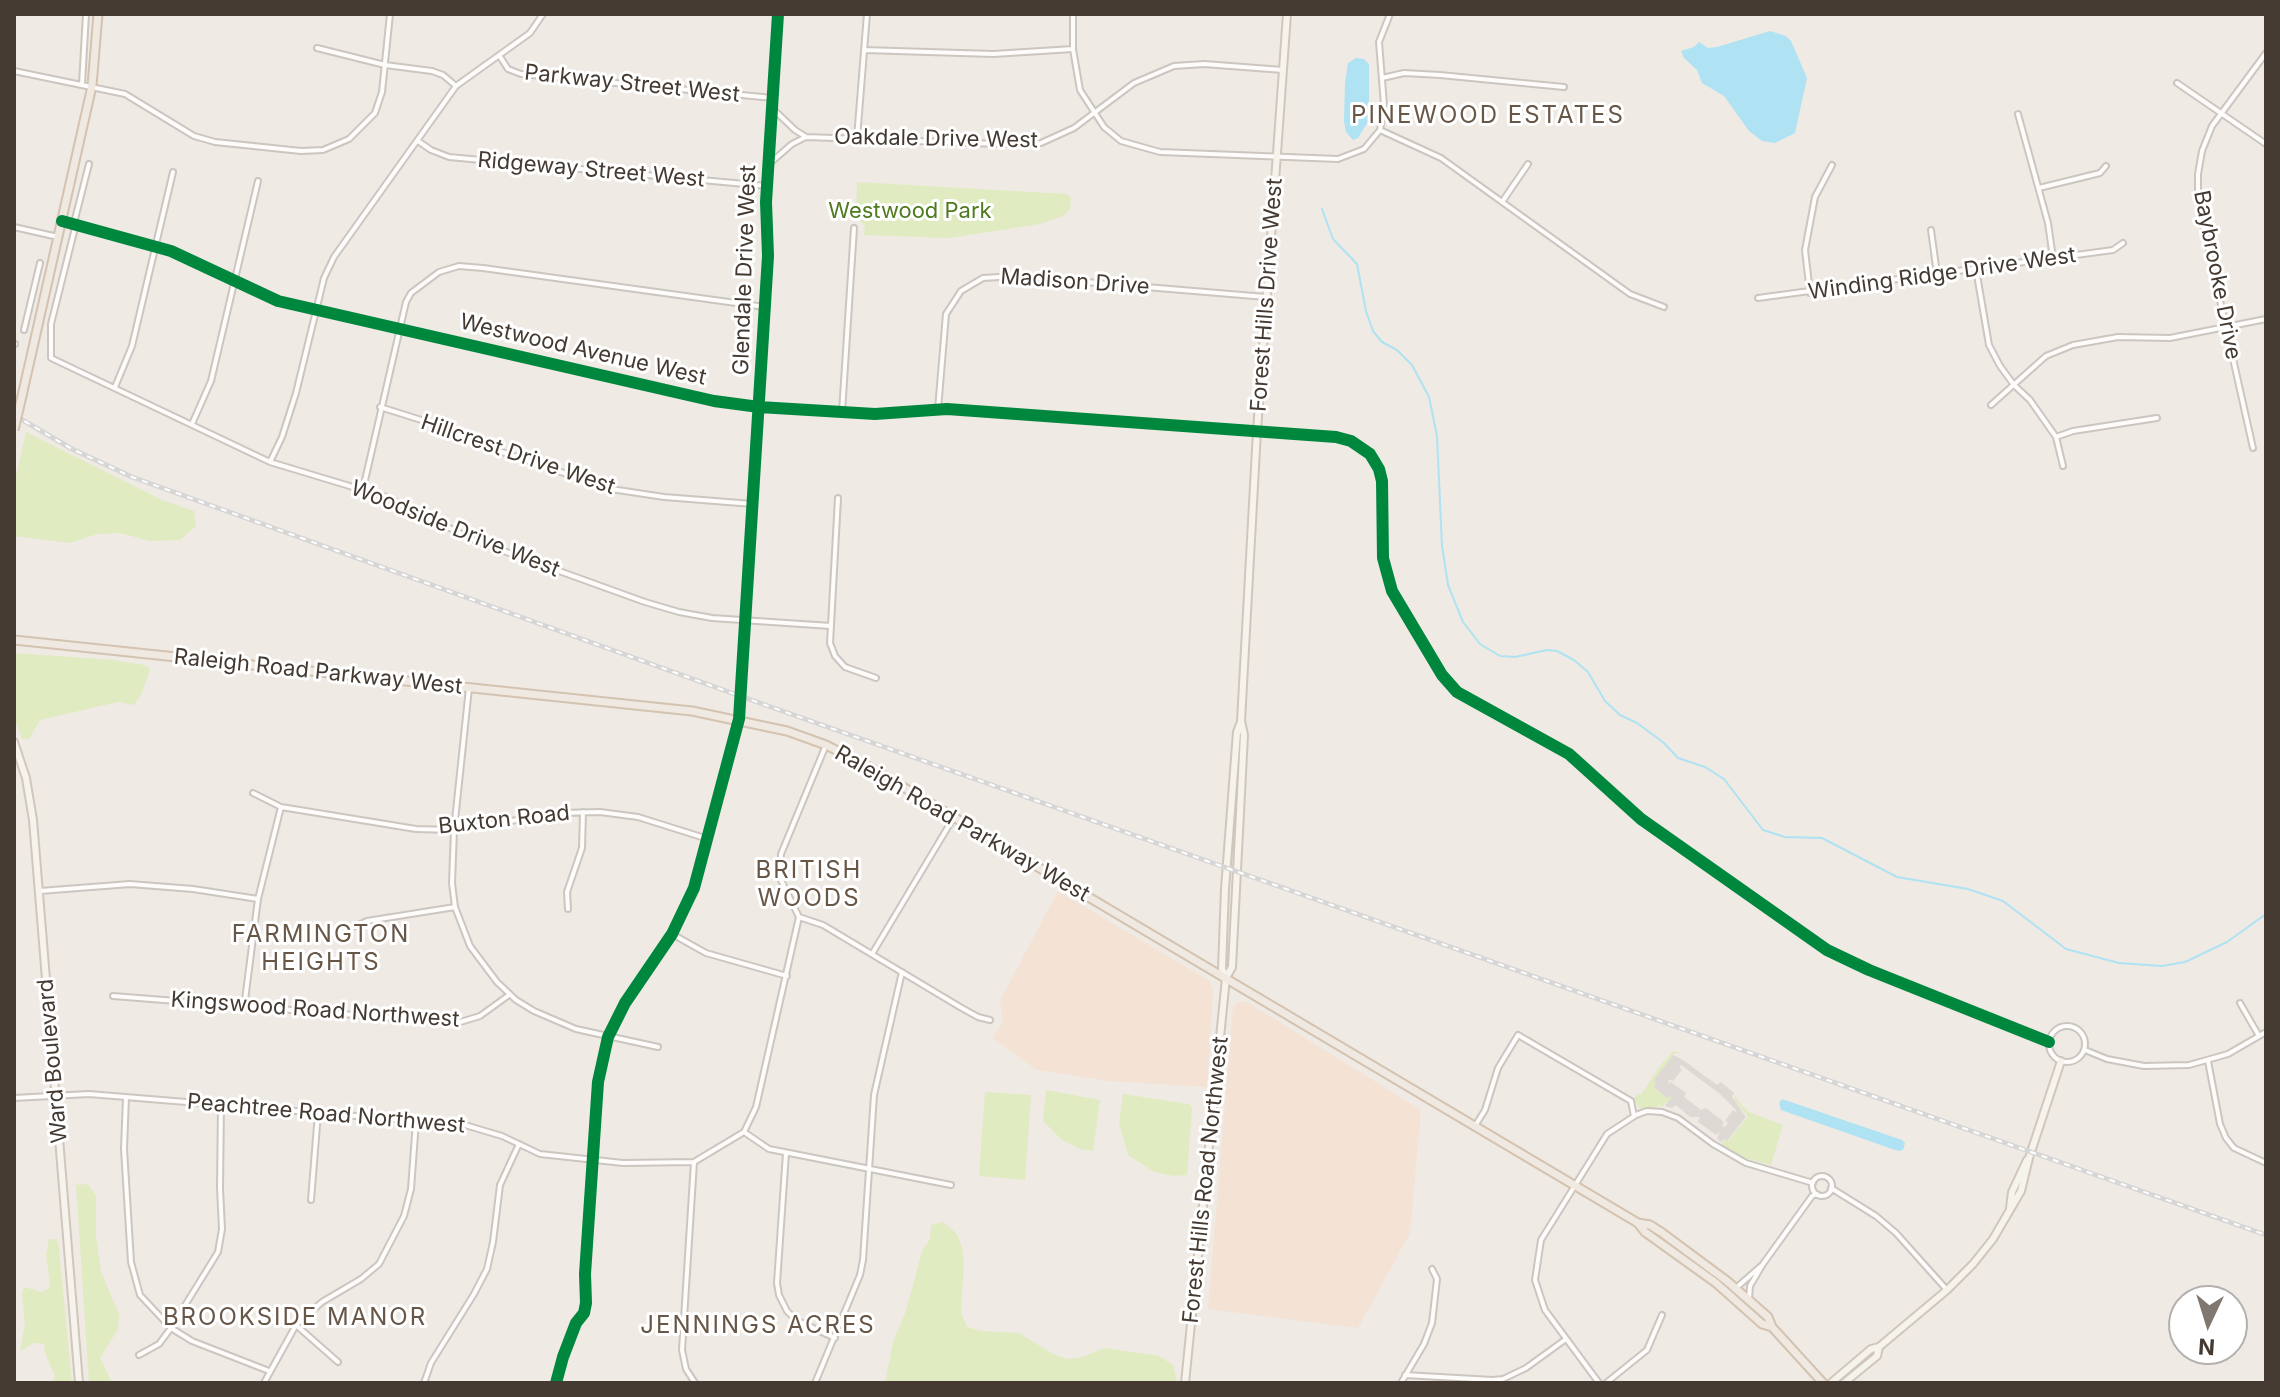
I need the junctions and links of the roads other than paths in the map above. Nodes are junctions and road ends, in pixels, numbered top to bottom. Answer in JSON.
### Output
{"nodes":[{"id":1,"x":86,"y":14,"type":"edge"},
{"id":2,"x":98,"y":14,"type":"edge"},
{"id":3,"x":390,"y":14,"type":"edge"},
{"id":4,"x":543,"y":14,"type":"edge"},
{"id":5,"x":778,"y":14,"type":"edge"},
{"id":6,"x":867,"y":14,"type":"edge"},
{"id":7,"x":1073,"y":14,"type":"edge"},
{"id":8,"x":1287,"y":14,"type":"edge"},
{"id":9,"x":1390,"y":14,"type":"edge"},
{"id":10,"x":317,"y":48,"type":"dead end"},
{"id":11,"x":1073,"y":49,"type":"junction"},
{"id":12,"x":864,"y":50,"type":"junction"},
{"id":13,"x":2266,"y":53,"type":"edge"},
{"id":14,"x":499,"y":55,"type":"junction"},
{"id":15,"x":385,"y":65,"type":"junction"},
{"id":16,"x":1283,"y":70,"type":"junction"},
{"id":17,"x":14,"y":71,"type":"edge"},
{"id":18,"x":1382,"y":78,"type":"junction"},
{"id":19,"x":2177,"y":83,"type":"dead end"},
{"id":20,"x":82,"y":84,"type":"junction"},
{"id":21,"x":92,"y":86,"type":"junction"},
{"id":22,"x":456,"y":86,"type":"junction"},
{"id":23,"x":1564,"y":87,"type":"dead end"},
{"id":24,"x":773,"y":98,"type":"junction"},
{"id":25,"x":773,"y":109,"type":"junction"},
{"id":26,"x":2224,"y":110,"type":"junction"},
{"id":27,"x":1094,"y":113,"type":"junction"},
{"id":28,"x":2018,"y":114,"type":"dead end"},
{"id":29,"x":1380,"y":130,"type":"junction"},
{"id":30,"x":806,"y":137,"type":"junction"},
{"id":31,"x":857,"y":138,"type":"junction"},
{"id":32,"x":418,"y":141,"type":"junction"},
{"id":33,"x":2266,"y":144,"type":"edge"},
{"id":34,"x":1276,"y":156,"type":"junction"},
{"id":35,"x":89,"y":164,"type":"dead end"},
{"id":36,"x":769,"y":164,"type":"junction"},
{"id":37,"x":1528,"y":164,"type":"dead end"},
{"id":38,"x":1832,"y":165,"type":"dead end"},
{"id":39,"x":2106,"y":166,"type":"dead end"},
{"id":40,"x":173,"y":172,"type":"dead end"},
{"id":41,"x":258,"y":181,"type":"dead end"},
{"id":42,"x":767,"y":186,"type":"junction"},
{"id":43,"x":2039,"y":188,"type":"junction"},
{"id":44,"x":1502,"y":202,"type":"junction"},
{"id":45,"x":62,"y":221,"type":"junction"},
{"id":46,"x":75,"y":224,"type":"junction"},
{"id":47,"x":14,"y":227,"type":"edge"},
{"id":48,"x":854,"y":228,"type":"dead end"},
{"id":49,"x":1931,"y":230,"type":"dead end"},
{"id":50,"x":58,"y":237,"type":"junction"},
{"id":51,"x":2123,"y":243,"type":"dead end"},
{"id":52,"x":155,"y":246,"type":"junction"},
{"id":53,"x":2053,"y":258,"type":"junction"},
{"id":54,"x":40,"y":263,"type":"dead end"},
{"id":55,"x":1976,"y":269,"type":"junction"},
{"id":56,"x":1937,"y":274,"type":"junction"},
{"id":57,"x":235,"y":281,"type":"junction"},
{"id":58,"x":34,"y":288,"type":"junction"},
{"id":59,"x":46,"y":290,"type":"junction"},
{"id":60,"x":1810,"y":293,"type":"junction"},
{"id":61,"x":1267,"y":297,"type":"junction"},
{"id":62,"x":1758,"y":298,"type":"dead end"},
{"id":63,"x":765,"y":307,"type":"junction"},
{"id":64,"x":1664,"y":307,"type":"dead end"},
{"id":65,"x":315,"y":310,"type":"junction"},
{"id":66,"x":2266,"y":319,"type":"edge"},
{"id":67,"x":2226,"y":325,"type":"junction"},
{"id":68,"x":399,"y":328,"type":"junction"},
{"id":69,"x":24,"y":330,"type":"dead end"},
{"id":70,"x":2014,"y":385,"type":"junction"},
{"id":71,"x":115,"y":387,"type":"junction"},
{"id":72,"x":1991,"y":405,"type":"dead end"},
{"id":73,"x":380,"y":407,"type":"junction"},
{"id":74,"x":759,"y":407,"type":"junction"},
{"id":75,"x":938,"y":409,"type":"junction"},
{"id":76,"x":842,"y":412,"type":"junction"},
{"id":77,"x":2157,"y":418,"type":"dead end"},
{"id":78,"x":192,"y":424,"type":"junction"},
{"id":79,"x":14,"y":430,"type":"edge"},
{"id":80,"x":1257,"y":431,"type":"junction"},
{"id":81,"x":2056,"y":437,"type":"junction"},
{"id":82,"x":2253,"y":448,"type":"dead end"},
{"id":83,"x":270,"y":462,"type":"junction"},
{"id":84,"x":2063,"y":466,"type":"dead end"},
{"id":85,"x":363,"y":489,"type":"junction"},
{"id":86,"x":838,"y":498,"type":"dead end"},
{"id":87,"x":753,"y":504,"type":"junction"},
{"id":88,"x":746,"y":621,"type":"junction"},
{"id":89,"x":831,"y":626,"type":"junction"},
{"id":90,"x":14,"y":640,"type":"edge"},
{"id":91,"x":876,"y":678,"type":"dead end"},
{"id":92,"x":469,"y":688,"type":"junction"},
{"id":93,"x":739,"y":719,"type":"junction"},
{"id":94,"x":1241,"y":721,"type":"junction"},
{"id":95,"x":14,"y":742,"type":"edge"},
{"id":96,"x":826,"y":745,"type":"junction"},
{"id":97,"x":253,"y":793,"type":"dead end"},
{"id":98,"x":281,"y":807,"type":"junction"},
{"id":99,"x":583,"y":812,"type":"junction"},
{"id":100,"x":954,"y":817,"type":"junction"},
{"id":101,"x":454,"y":830,"type":"junction"},
{"id":102,"x":708,"y":839,"type":"junction"},
{"id":103,"x":40,"y":891,"type":"junction"},
{"id":104,"x":258,"y":899,"type":"junction"},
{"id":105,"x":455,"y":907,"type":"junction"},
{"id":106,"x":568,"y":909,"type":"dead end"},
{"id":107,"x":799,"y":917,"type":"junction"},
{"id":108,"x":356,"y":926,"type":"dead end"},
{"id":109,"x":672,"y":934,"type":"junction"},
{"id":110,"x":872,"y":954,"type":"junction"},
{"id":111,"x":902,"y":972,"type":"junction"},
{"id":112,"x":787,"y":976,"type":"junction"},
{"id":113,"x":1226,"y":978,"type":"junction"},
{"id":114,"x":509,"y":995,"type":"junction"},
{"id":115,"x":113,"y":996,"type":"dead end"},
{"id":116,"x":2240,"y":1003,"type":"dead end"},
{"id":117,"x":244,"y":1008,"type":"junction"},
{"id":118,"x":990,"y":1020,"type":"dead end"},
{"id":119,"x":2266,"y":1032,"type":"edge"},
{"id":120,"x":2259,"y":1036,"type":"junction"},
{"id":121,"x":608,"y":1037,"type":"junction"},
{"id":122,"x":2049,"y":1042,"type":"junction"},
{"id":123,"x":658,"y":1047,"type":"dead end"},
{"id":124,"x":2085,"y":1050,"type":"junction"},
{"id":125,"x":2061,"y":1061,"type":"junction"},
{"id":126,"x":2208,"y":1061,"type":"junction"},
{"id":127,"x":56,"y":1095,"type":"junction"},
{"id":128,"x":126,"y":1097,"type":"junction"},
{"id":129,"x":14,"y":1098,"type":"edge"},
{"id":130,"x":221,"y":1105,"type":"junction"},
{"id":131,"x":318,"y":1113,"type":"junction"},
{"id":132,"x":1634,"y":1116,"type":"junction"},
{"id":133,"x":416,"y":1121,"type":"junction"},
{"id":134,"x":1475,"y":1126,"type":"junction"},
{"id":135,"x":744,"y":1132,"type":"junction"},
{"id":136,"x":519,"y":1144,"type":"junction"},
{"id":137,"x":786,"y":1153,"type":"junction"},
{"id":138,"x":593,"y":1161,"type":"junction"},
{"id":139,"x":694,"y":1162,"type":"junction"},
{"id":140,"x":2266,"y":1163,"type":"edge"},
{"id":141,"x":870,"y":1168,"type":"junction"},
{"id":142,"x":1813,"y":1183,"type":"junction"},
{"id":143,"x":951,"y":1185,"type":"dead end"},
{"id":144,"x":1574,"y":1185,"type":"junction"},
{"id":145,"x":1831,"y":1188,"type":"junction"},
{"id":146,"x":1817,"y":1194,"type":"junction"},
{"id":147,"x":311,"y":1200,"type":"dead end"},
{"id":148,"x":1638,"y":1223,"type":"junction"},
{"id":149,"x":1763,"y":1264,"type":"junction"},
{"id":150,"x":1432,"y":1269,"type":"dead end"},
{"id":151,"x":1736,"y":1288,"type":"junction"},
{"id":152,"x":1947,"y":1290,"type":"junction"},
{"id":153,"x":1749,"y":1299,"type":"junction"},
{"id":154,"x":1662,"y":1315,"type":"dead end"},
{"id":155,"x":296,"y":1325,"type":"junction"},
{"id":156,"x":1772,"y":1327,"type":"junction"},
{"id":157,"x":171,"y":1328,"type":"junction"},
{"id":158,"x":835,"y":1338,"type":"junction"},
{"id":159,"x":1566,"y":1339,"type":"junction"},
{"id":160,"x":1879,"y":1347,"type":"junction"},
{"id":161,"x":139,"y":1355,"type":"dead end"},
{"id":162,"x":338,"y":1362,"type":"dead end"},
{"id":163,"x":269,"y":1371,"type":"junction"},
{"id":164,"x":1405,"y":1375,"type":"junction"},
{"id":165,"x":1504,"y":1381,"type":"edge"},
{"id":166,"x":79,"y":1383,"type":"edge"},
{"id":167,"x":264,"y":1383,"type":"edge"},
{"id":168,"x":424,"y":1383,"type":"edge"},
{"id":169,"x":556,"y":1383,"type":"edge"},
{"id":170,"x":695,"y":1383,"type":"edge"},
{"id":171,"x":815,"y":1383,"type":"edge"},
{"id":172,"x":1185,"y":1383,"type":"edge"},
{"id":173,"x":1401,"y":1383,"type":"edge"},
{"id":174,"x":1599,"y":1383,"type":"edge"},
{"id":175,"x":1606,"y":1383,"type":"edge"},
{"id":176,"x":1823,"y":1383,"type":"edge"},
{"id":177,"x":1831,"y":1383,"type":"edge"},
{"id":178,"x":1844,"y":1383,"type":"edge"}],
"edges":[{"from":1,"to":20,"type":"street"},
{"from":2,"to":21,"type":"main road"},
{"from":3,"to":15,"type":"street"},
{"from":4,"to":14,"type":"street"},
{"from":5,"to":24,"type":"main road","name":"Glendale Drive West"},
{"from":6,"to":12,"type":"street"},
{"from":7,"to":11,"type":"street"},
{"from":8,"to":16,"type":"main road","name":"Forest Hills Drive West"},
{"from":9,"to":18,"type":"street"},
{"from":10,"to":15,"type":"street"},
{"from":11,"to":12,"type":"street"},
{"from":11,"to":27,"type":"street"},
{"from":12,"to":31,"type":"street"},
{"from":13,"to":26,"type":"street","name":"Baybrooke Drive"},
{"from":14,"to":22,"type":"street"},
{"from":14,"to":24,"type":"street","name":"Parkway Street West"},
{"from":15,"to":21,"type":"street"},
{"from":15,"to":22,"type":"street"},
{"from":16,"to":27,"type":"street","name":"Oakdale Drive West"},
{"from":16,"to":34,"type":"main road","name":"Forest Hills Drive West"},
{"from":17,"to":20,"type":"street"},
{"from":18,"to":23,"type":"street"},
{"from":18,"to":29,"type":"street"},
{"from":19,"to":26,"type":"street"},
{"from":20,"to":21,"type":"street"},
{"from":21,"to":45,"type":"main road"},
{"from":22,"to":32,"type":"street"},
{"from":24,"to":25,"type":"main road","name":"Glendale Drive West"},
{"from":25,"to":30,"type":"street","name":"Oakdale Drive West"},
{"from":25,"to":36,"type":"main road","name":"Glendale Drive West"},
{"from":26,"to":33,"type":"street"},
{"from":26,"to":67,"type":"street","name":"Baybrooke Drive"},
{"from":27,"to":31,"type":"street","name":"Oakdale Drive West"},
{"from":27,"to":34,"type":"street"},
{"from":28,"to":43,"type":"street"},
{"from":29,"to":34,"type":"street"},
{"from":29,"to":44,"type":"street"},
{"from":30,"to":31,"type":"street","name":"Oakdale Drive West"},
{"from":30,"to":36,"type":"street","name":"Oakdale Drive West"},
{"from":32,"to":42,"type":"street","name":"Ridgeway Street West"},
{"from":32,"to":65,"type":"street"},
{"from":34,"to":61,"type":"main road","name":"Forest Hills Drive West"},
{"from":35,"to":46,"type":"street"},
{"from":36,"to":42,"type":"main road","name":"Glendale Drive West"},
{"from":37,"to":44,"type":"street"},
{"from":38,"to":60,"type":"street"},
{"from":39,"to":43,"type":"street"},
{"from":40,"to":52,"type":"street"},
{"from":41,"to":57,"type":"street"},
{"from":42,"to":63,"type":"main road","name":"Glendale Drive West"},
{"from":43,"to":53,"type":"street"},
{"from":44,"to":64,"type":"street"},
{"from":45,"to":46,"type":"street","name":"Westwood Avenue West"},
{"from":45,"to":50,"type":"main road"},
{"from":46,"to":52,"type":"street","name":"Westwood Avenue West"},
{"from":46,"to":71,"type":"street","name":"Woodside Drive West"},
{"from":47,"to":50,"type":"street"},
{"from":48,"to":76,"type":"street"},
{"from":49,"to":56,"type":"street"},
{"from":50,"to":59,"type":"main road"},
{"from":51,"to":53,"type":"street","name":"Winding Ridge Drive West"},
{"from":52,"to":57,"type":"street","name":"Westwood Avenue West"},
{"from":52,"to":71,"type":"street"},
{"from":53,"to":55,"type":"street","name":"Winding Ridge Drive West"},
{"from":54,"to":58,"type":"street"},
{"from":55,"to":56,"type":"street","name":"Winding Ridge Drive West"},
{"from":55,"to":70,"type":"street"},
{"from":56,"to":60,"type":"street","name":"Winding Ridge Drive West"},
{"from":57,"to":65,"type":"street","name":"Westwood Avenue West"},
{"from":57,"to":78,"type":"street"},
{"from":58,"to":59,"type":"street"},
{"from":58,"to":69,"type":"street"},
{"from":59,"to":79,"type":"main road","bridge":true},
{"from":60,"to":62,"type":"street","name":"Winding Ridge Drive West"},
{"from":61,"to":75,"type":"street","name":"Madison Drive"},
{"from":61,"to":80,"type":"main road","name":"Forest Hills Drive West"},
{"from":63,"to":68,"type":"street"},
{"from":63,"to":74,"type":"main road","name":"Glendale Drive West"},
{"from":65,"to":68,"type":"street","name":"Westwood Avenue West"},
{"from":65,"to":83,"type":"street"},
{"from":66,"to":67,"type":"street"},
{"from":67,"to":70,"type":"street"},
{"from":67,"to":82,"type":"street","name":"Baybrooke Drive"},
{"from":68,"to":73,"type":"street"},
{"from":68,"to":74,"type":"street","name":"Westwood Avenue West"},
{"from":70,"to":72,"type":"street"},
{"from":70,"to":81,"type":"street"},
{"from":71,"to":78,"type":"street","name":"Woodside Drive West"},
{"from":73,"to":85,"type":"street"},
{"from":73,"to":87,"type":"street","name":"Hillcrest Drive West"},
{"from":74,"to":76,"type":"street","name":"Westwood Avenue West"},
{"from":74,"to":87,"type":"main road","name":"Glendale Drive West"},
{"from":75,"to":76,"type":"street","name":"Westwood Avenue West"},
{"from":75,"to":80,"type":"street","name":"Westwood Avenue West"},
{"from":77,"to":81,"type":"street"},
{"from":78,"to":83,"type":"street","name":"Woodside Drive West"},
{"from":80,"to":94,"type":"main road","name":"Forest Hills Drive West"},
{"from":80,"to":122,"type":"street","name":"Westwood Avenue West"},
{"from":81,"to":84,"type":"street"},
{"from":83,"to":85,"type":"street","name":"Woodside Drive West"},
{"from":85,"to":88,"type":"street","name":"Woodside Drive West"},
{"from":86,"to":89,"type":"street"},
{"from":87,"to":88,"type":"main road","name":"Glendale Drive West"},
{"from":88,"to":89,"type":"street","name":"Woodside Drive West"},
{"from":88,"to":93,"type":"main road","name":"Glendale Drive West"},
{"from":89,"to":91,"type":"street"},
{"from":90,"to":92,"type":"main road","name":"Raleigh Road Parkway West"},
{"from":92,"to":93,"type":"main road","name":"Raleigh Road Parkway West"},
{"from":92,"to":101,"type":"street"},
{"from":93,"to":96,"type":"main road","name":"Raleigh Road Parkway West"},
{"from":93,"to":102,"type":"street"},
{"from":94,"to":113,"type":"main road","name":"Forest Hills Drive West"},
{"from":94,"to":113,"type":"main road","name":"Forest Hills Drive West"},
{"from":95,"to":103,"type":"main road","name":"Ward Boulevard"},
{"from":96,"to":100,"type":"main road","name":"Raleigh Road Parkway West"},
{"from":96,"to":107,"type":"street"},
{"from":97,"to":98,"type":"street","name":"Buxton Road"},
{"from":98,"to":101,"type":"street","name":"Buxton Road"},
{"from":98,"to":104,"type":"street"},
{"from":99,"to":101,"type":"street","name":"Buxton Road"},
{"from":99,"to":102,"type":"street","name":"Buxton Road"},
{"from":99,"to":106,"type":"street"},
{"from":100,"to":110,"type":"street"},
{"from":100,"to":113,"type":"main road","name":"Raleigh Road Parkway West"},
{"from":101,"to":105,"type":"street"},
{"from":102,"to":109,"type":"street"},
{"from":103,"to":104,"type":"street"},
{"from":103,"to":127,"type":"main road","name":"Ward Boulevard"},
{"from":104,"to":117,"type":"street"},
{"from":105,"to":108,"type":"street"},
{"from":105,"to":114,"type":"street"},
{"from":107,"to":110,"type":"street"},
{"from":107,"to":112,"type":"street"},
{"from":109,"to":112,"type":"street"},
{"from":109,"to":121,"type":"street"},
{"from":110,"to":111,"type":"street"},
{"from":111,"to":118,"type":"street"},
{"from":111,"to":141,"type":"street"},
{"from":112,"to":135,"type":"street"},
{"from":113,"to":134,"type":"main road","name":"Raleigh Road Parkway West"},
{"from":113,"to":172,"type":"main road","name":"Forest Hills Road Northwest"},
{"from":114,"to":117,"type":"street","name":"Kingswood Road Northwest"},
{"from":114,"to":121,"type":"street"},
{"from":115,"to":117,"type":"street","name":"Kingswood Road Northwest"},
{"from":116,"to":120,"type":"street"},
{"from":119,"to":120,"type":"street"},
{"from":120,"to":126,"type":"street"},
{"from":121,"to":123,"type":"street"},
{"from":121,"to":138,"type":"street"},
{"from":122,"to":124,"type":"street"},
{"from":122,"to":125,"type":"street"},
{"from":124,"to":125,"type":"street"},
{"from":124,"to":126,"type":"street"},
{"from":125,"to":152,"type":"main road"},
{"from":126,"to":140,"type":"street"},
{"from":127,"to":128,"type":"street","name":"Peachtree Road Northwest"},
{"from":127,"to":129,"type":"street","name":"Peachtree Road Northwest"},
{"from":127,"to":166,"type":"main road","name":"Ward Boulevard"},
{"from":128,"to":130,"type":"street","name":"Peachtree Road Northwest"},
{"from":128,"to":157,"type":"street"},
{"from":130,"to":131,"type":"street","name":"Peachtree Road Northwest"},
{"from":130,"to":157,"type":"street"},
{"from":131,"to":133,"type":"street","name":"Peachtree Road Northwest"},
{"from":131,"to":147,"type":"street"},
{"from":132,"to":134,"type":"street"},
{"from":132,"to":142,"type":"street"},
{"from":132,"to":144,"type":"street"},
{"from":133,"to":136,"type":"street","name":"Peachtree Road Northwest"},
{"from":133,"to":155,"type":"street"},
{"from":134,"to":144,"type":"main road","name":"Raleigh Road Parkway West"},
{"from":135,"to":137,"type":"street"},
{"from":135,"to":139,"type":"street"},
{"from":136,"to":138,"type":"street","name":"Peachtree Road Northwest"},
{"from":136,"to":168,"type":"street"},
{"from":137,"to":141,"type":"street"},
{"from":137,"to":158,"type":"street"},
{"from":138,"to":139,"type":"street","name":"Peachtree Road Northwest"},
{"from":138,"to":169,"type":"street"},
{"from":139,"to":170,"type":"street"},
{"from":141,"to":143,"type":"street"},
{"from":141,"to":158,"type":"street"},
{"from":142,"to":145,"type":"street"},
{"from":142,"to":146,"type":"street"},
{"from":144,"to":148,"type":"main road","name":"Raleigh Road Parkway West"},
{"from":144,"to":159,"type":"street"},
{"from":145,"to":146,"type":"street"},
{"from":145,"to":152,"type":"street"},
{"from":146,"to":149,"type":"street"},
{"from":148,"to":151,"type":"main road","name":"Raleigh Road Parkway West"},
{"from":148,"to":156,"type":"main road","name":"Raleigh Road Parkway West"},
{"from":149,"to":151,"type":"street"},
{"from":149,"to":153,"type":"street"},
{"from":150,"to":164,"type":"street"},
{"from":151,"to":153,"type":"main road","name":"Raleigh Road Parkway West"},
{"from":152,"to":160,"type":"main road"},
{"from":153,"to":156,"type":"main road","name":"Raleigh Road Parkway West"},
{"from":154,"to":175,"type":"street"},
{"from":155,"to":162,"type":"street"},
{"from":155,"to":163,"type":"street"},
{"from":156,"to":176,"type":"main road","name":"Raleigh Road Parkway West"},
{"from":157,"to":161,"type":"street"},
{"from":157,"to":163,"type":"street"},
{"from":158,"to":171,"type":"street"},
{"from":159,"to":165,"type":"street"},
{"from":159,"to":174,"type":"street"},
{"from":160,"to":177,"type":"main road"},
{"from":160,"to":178,"type":"main road"},
{"from":163,"to":167,"type":"street"},
{"from":164,"to":165,"type":"street"},
{"from":164,"to":173,"type":"street"}]}
